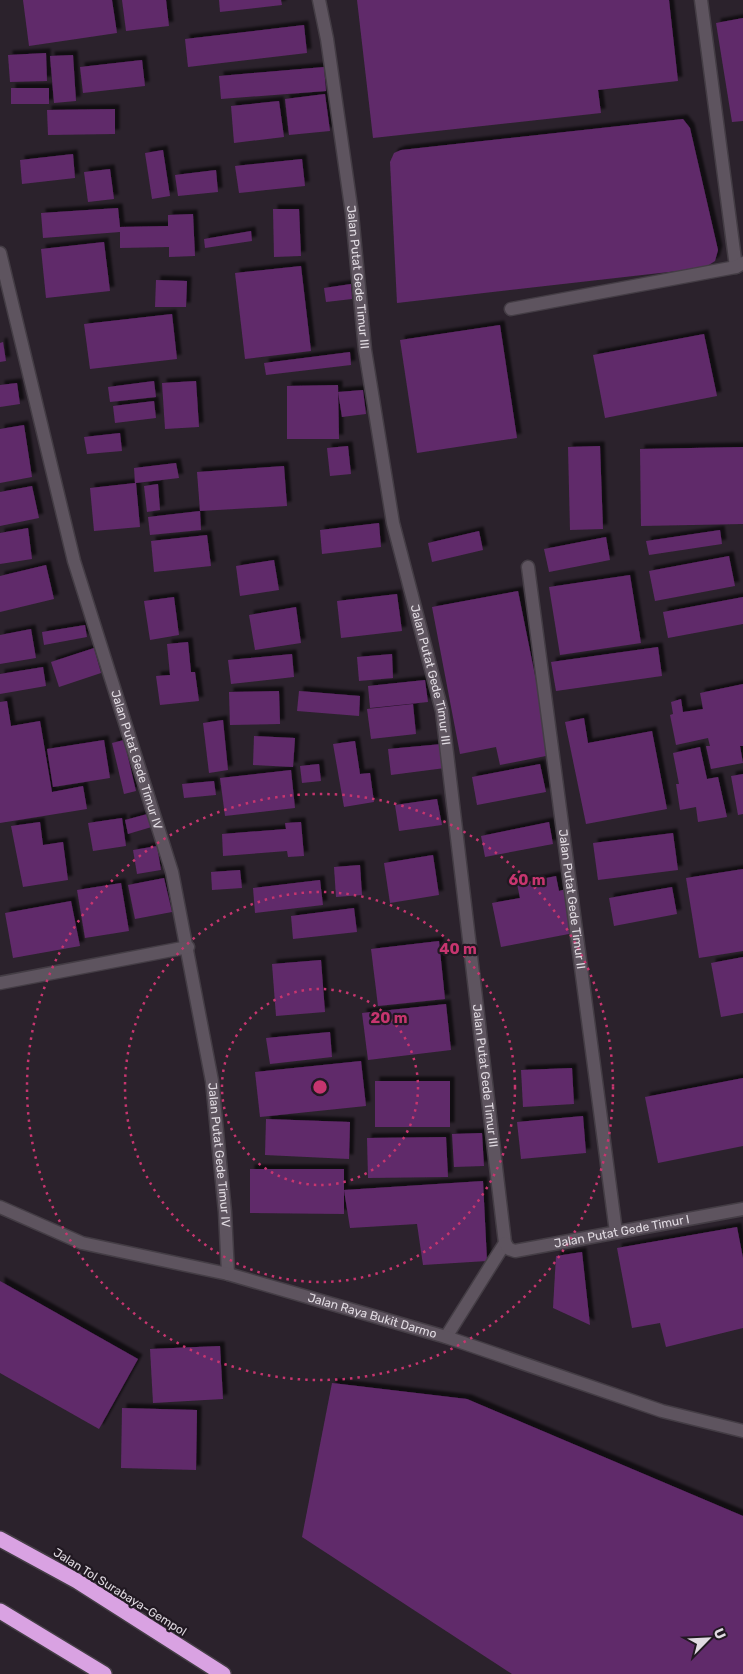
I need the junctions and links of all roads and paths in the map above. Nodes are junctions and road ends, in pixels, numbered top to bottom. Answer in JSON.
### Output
{"nodes":[{"id":1,"x":319,"y":0,"type":"edge"},
{"id":2,"x":701,"y":0,"type":"edge"},
{"id":3,"x":0,"y":253,"type":"edge"},
{"id":4,"x":739,"y":265,"type":"edge"},
{"id":5,"x":510,"y":309,"type":"dead end"},
{"id":6,"x":528,"y":567,"type":"dead end"},
{"id":7,"x":188,"y":947,"type":"junction"},
{"id":8,"x":0,"y":983,"type":"edge"},
{"id":9,"x":0,"y":1207,"type":"edge"},
{"id":10,"x":743,"y":1210,"type":"edge"},
{"id":11,"x":616,"y":1232,"type":"junction"},
{"id":12,"x":505,"y":1243,"type":"junction"},
{"id":13,"x":228,"y":1274,"type":"junction"},
{"id":14,"x":446,"y":1337,"type":"junction"},
{"id":15,"x":743,"y":1431,"type":"edge"},
{"id":16,"x":0,"y":1539,"type":"edge"},
{"id":17,"x":0,"y":1611,"type":"edge"},
{"id":18,"x":104,"y":1674,"type":"edge"},
{"id":19,"x":223,"y":1674,"type":"edge"}],
"edges":[{"from":1,"to":12,"type":"street","name":"Jalan Putat Gede Timur III"},
{"from":2,"to":4,"type":"street"},
{"from":3,"to":7,"type":"street","name":"Jalan Putat Gede Timur IV"},
{"from":4,"to":5,"type":"street"},
{"from":6,"to":11,"type":"street","name":"Jalan Putat Gede Timur II"},
{"from":7,"to":8,"type":"street"},
{"from":7,"to":13,"type":"street","name":"Jalan Putat Gede Timur IV"},
{"from":9,"to":13,"type":"street","name":"Jalan Raya Bukit Darmo"},
{"from":10,"to":11,"type":"street","name":"Jalan Putat Gede Timur I"},
{"from":11,"to":12,"type":"street","name":"Jalan Putat Gede Timur I"},
{"from":12,"to":14,"type":"street"},
{"from":13,"to":14,"type":"street","name":"Jalan Raya Bukit Darmo"},
{"from":14,"to":15,"type":"street","name":"Jalan Raya Bukit Darmo"},
{"from":16,"to":19,"type":"highway","name":"Jalan Tol Surabaya–Gempol"},
{"from":17,"to":18,"type":"highway"}]}
